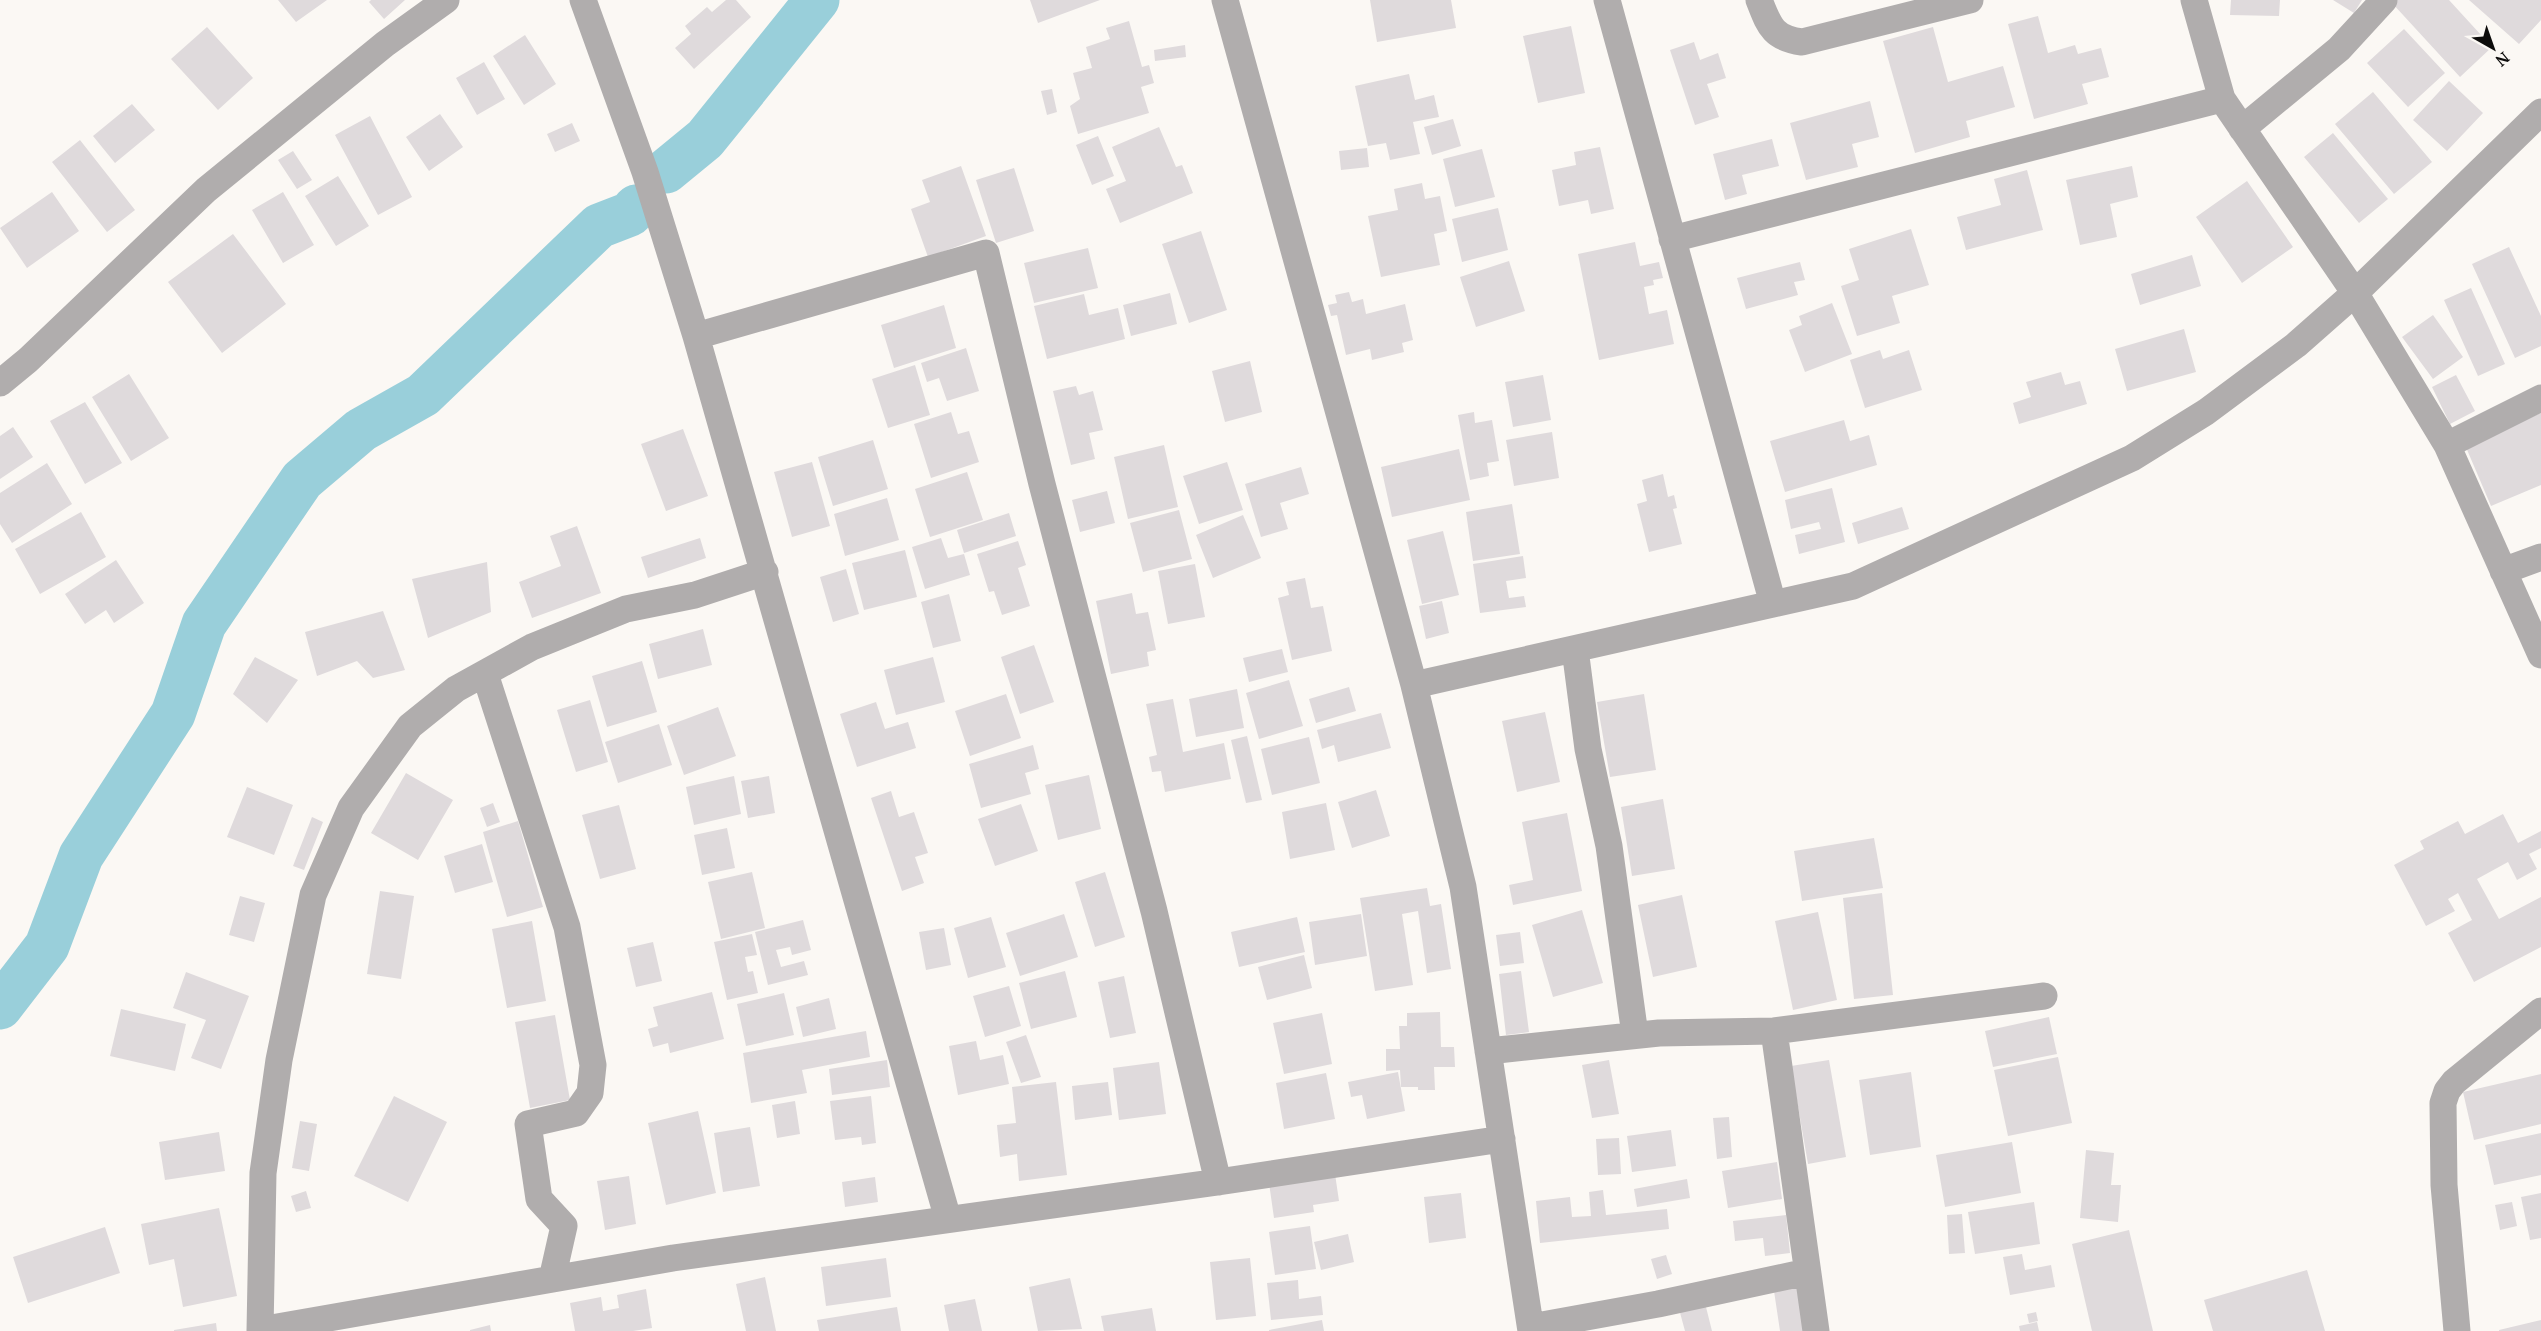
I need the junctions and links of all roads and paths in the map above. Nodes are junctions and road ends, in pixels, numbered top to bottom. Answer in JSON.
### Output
{"nodes":[{"id":1,"x":446,"y":0,"type":"edge"},
{"id":2,"x":583,"y":0,"type":"edge"},
{"id":3,"x":1225,"y":0,"type":"edge"},
{"id":4,"x":1607,"y":0,"type":"edge"},
{"id":5,"x":1759,"y":0,"type":"edge"},
{"id":6,"x":1971,"y":0,"type":"edge"},
{"id":7,"x":2194,"y":0,"type":"edge"},
{"id":8,"x":2384,"y":0,"type":"edge"},
{"id":9,"x":2222,"y":99,"type":"junction"},
{"id":10,"x":2541,"y":112,"type":"edge"},
{"id":11,"x":2242,"y":129,"type":"junction"},
{"id":12,"x":1672,"y":239,"type":"junction"},
{"id":13,"x":2355,"y":293,"type":"junction"},
{"id":14,"x":696,"y":336,"type":"junction"},
{"id":15,"x":0,"y":383,"type":"edge"},
{"id":16,"x":2541,"y":398,"type":"edge"},
{"id":17,"x":2448,"y":445,"type":"junction"},
{"id":18,"x":2541,"y":557,"type":"edge"},
{"id":19,"x":2503,"y":571,"type":"junction"},
{"id":20,"x":765,"y":572,"type":"junction"},
{"id":21,"x":1773,"y":604,"type":"junction"},
{"id":22,"x":1575,"y":649,"type":"junction"},
{"id":23,"x":2541,"y":655,"type":"edge"},
{"id":24,"x":485,"y":674,"type":"junction"},
{"id":25,"x":1414,"y":685,"type":"junction"},
{"id":26,"x":2044,"y":996,"type":"dead end"},
{"id":27,"x":2541,"y":1011,"type":"edge"},
{"id":28,"x":1774,"y":1031,"type":"junction"},
{"id":29,"x":1635,"y":1035,"type":"junction"},
{"id":30,"x":1488,"y":1051,"type":"junction"},
{"id":31,"x":1502,"y":1139,"type":"junction"},
{"id":32,"x":1218,"y":1182,"type":"junction"},
{"id":33,"x":948,"y":1219,"type":"junction"},
{"id":34,"x":1807,"y":1272,"type":"junction"},
{"id":35,"x":552,"y":1279,"type":"junction"},
{"id":36,"x":1531,"y":1329,"type":"edge"},
{"id":37,"x":260,"y":1330,"type":"edge"},
{"id":38,"x":1816,"y":1331,"type":"edge"},
{"id":39,"x":2457,"y":1331,"type":"edge"}],
"edges":[{"from":1,"to":15,"type":"street"},
{"from":2,"to":14,"type":"street"},
{"from":3,"to":25,"type":"street"},
{"from":4,"to":12,"type":"street"},
{"from":5,"to":6,"type":"street"},
{"from":7,"to":9,"type":"street"},
{"from":8,"to":11,"type":"street"},
{"from":9,"to":11,"type":"street"},
{"from":9,"to":12,"type":"street"},
{"from":10,"to":13,"type":"street"},
{"from":11,"to":13,"type":"street"},
{"from":12,"to":21,"type":"street"},
{"from":13,"to":17,"type":"street"},
{"from":13,"to":21,"type":"street"},
{"from":14,"to":20,"type":"street"},
{"from":14,"to":32,"type":"street"},
{"from":16,"to":17,"type":"street"},
{"from":17,"to":19,"type":"street"},
{"from":18,"to":19,"type":"street"},
{"from":19,"to":23,"type":"street"},
{"from":20,"to":24,"type":"street"},
{"from":20,"to":33,"type":"street"},
{"from":21,"to":22,"type":"street"},
{"from":22,"to":25,"type":"street"},
{"from":22,"to":29,"type":"street"},
{"from":24,"to":35,"type":"street"},
{"from":24,"to":37,"type":"street"},
{"from":25,"to":30,"type":"street"},
{"from":26,"to":28,"type":"street"},
{"from":27,"to":39,"type":"street"},
{"from":28,"to":29,"type":"street"},
{"from":28,"to":34,"type":"street"},
{"from":29,"to":30,"type":"street"},
{"from":30,"to":31,"type":"street"},
{"from":31,"to":32,"type":"street"},
{"from":31,"to":36,"type":"street"},
{"from":32,"to":33,"type":"street"},
{"from":33,"to":35,"type":"street"},
{"from":34,"to":36,"type":"street"},
{"from":34,"to":38,"type":"street"},
{"from":35,"to":37,"type":"street"}]}
